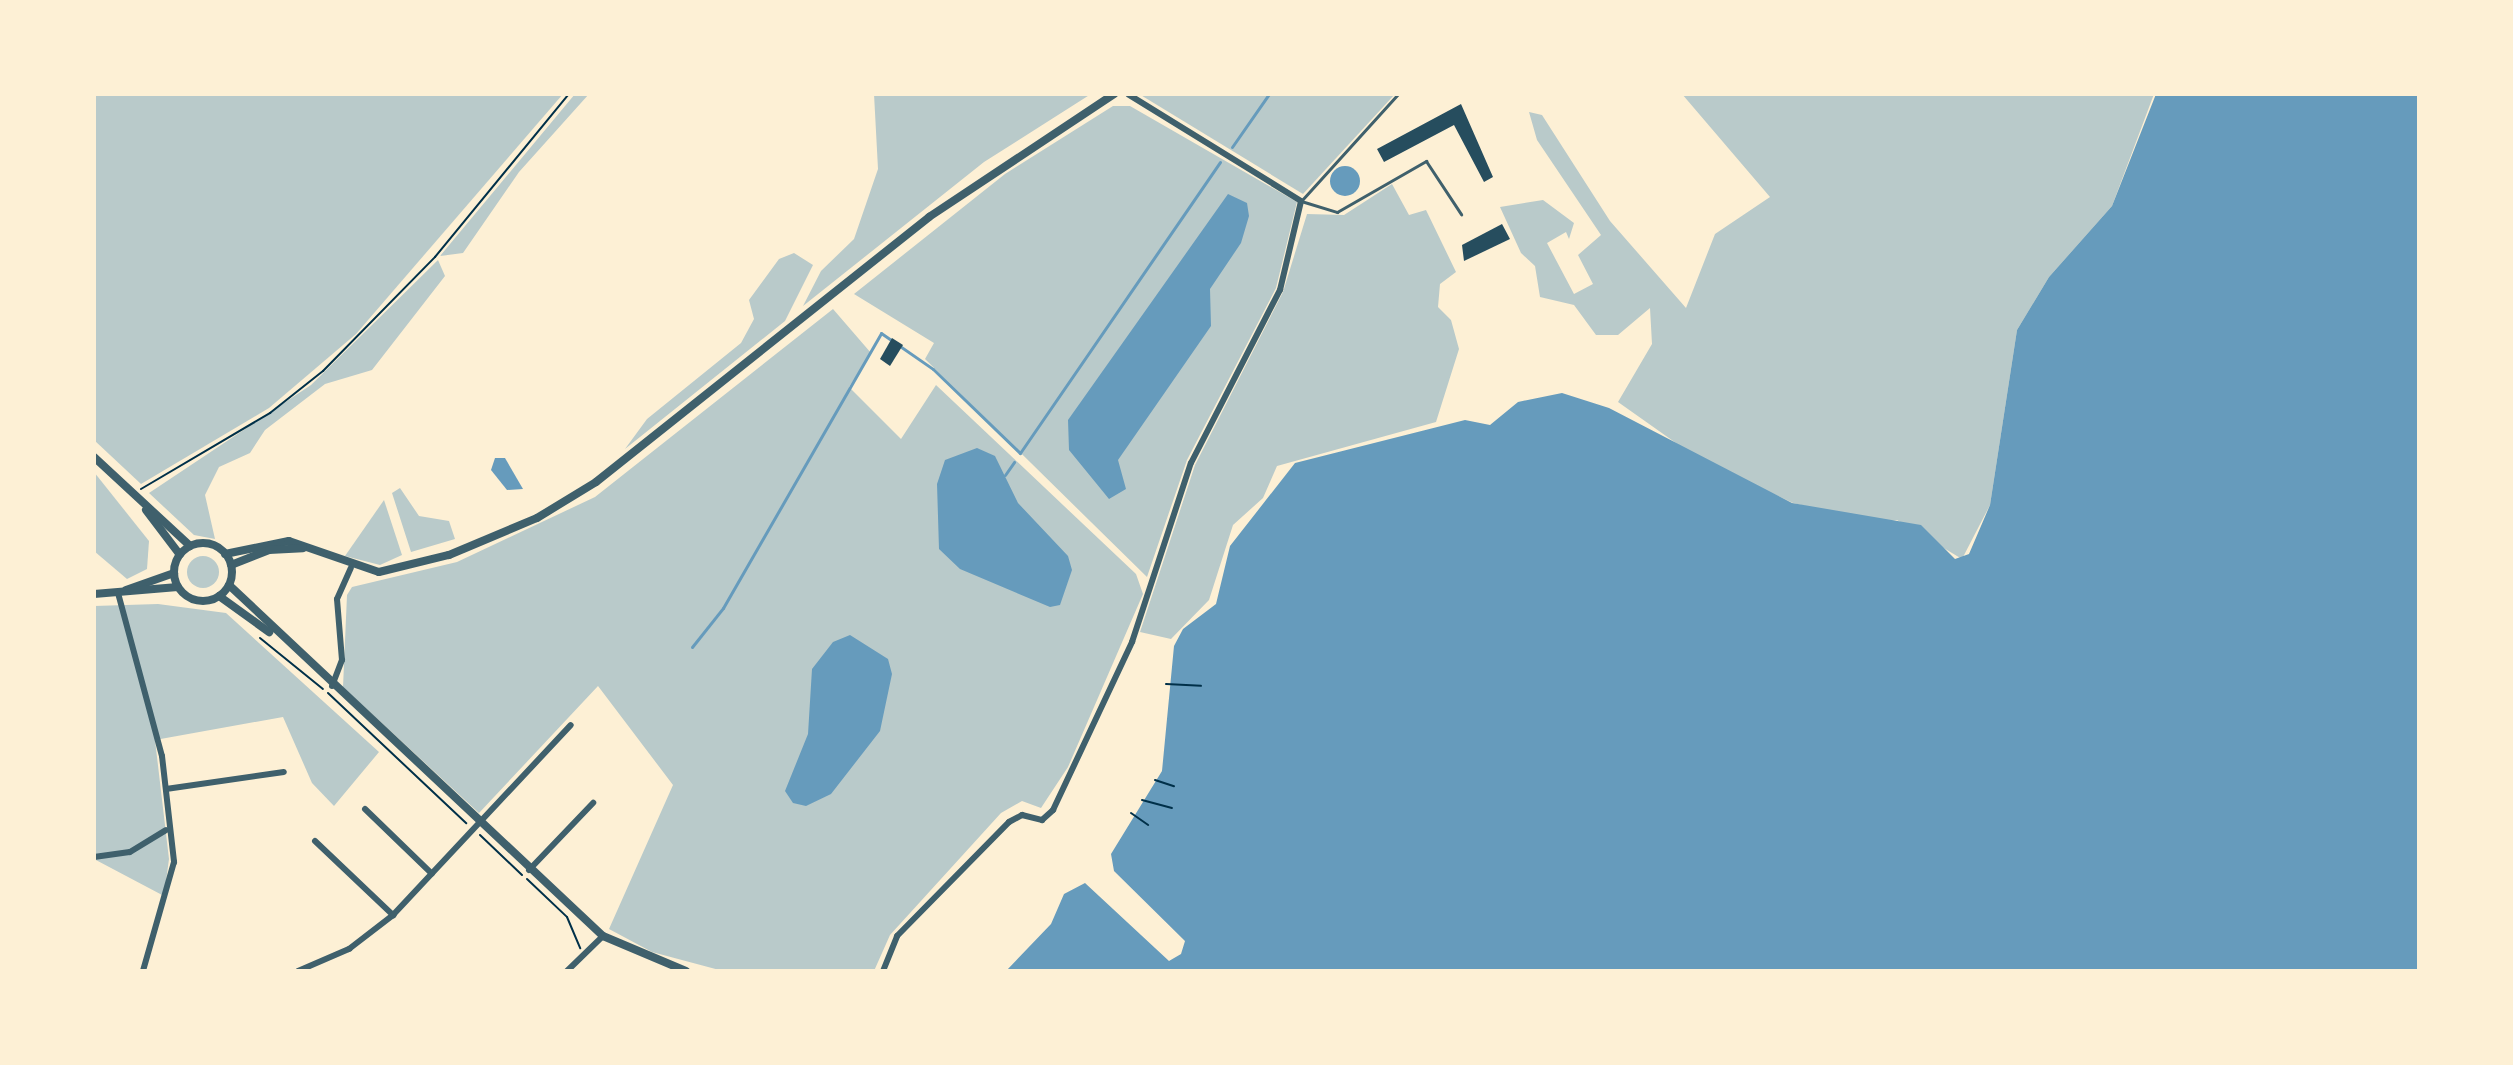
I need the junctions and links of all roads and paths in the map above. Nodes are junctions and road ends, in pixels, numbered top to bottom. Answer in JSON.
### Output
{"nodes":[{"id":1,"x":569,"y":94,"type":"edge"},
{"id":2,"x":1114,"y":94,"type":"edge"},
{"id":3,"x":1128,"y":94,"type":"edge"},
{"id":4,"x":1398,"y":94,"type":"edge"},
{"id":5,"x":1301,"y":201,"type":"junction"},
{"id":6,"x":1461,"y":214,"type":"dead end"},
{"id":7,"x":94,"y":457,"type":"edge"},
{"id":8,"x":133,"y":493,"type":"junction"},
{"id":9,"x":190,"y":546,"type":"junction"},
{"id":10,"x":311,"y":548,"type":"junction"},
{"id":11,"x":225,"y":554,"type":"junction"},
{"id":12,"x":180,"y":555,"type":"junction"},
{"id":13,"x":231,"y":565,"type":"junction"},
{"id":14,"x":351,"y":568,"type":"junction"},
{"id":15,"x":174,"y":573,"type":"junction"},
{"id":16,"x":229,"y":585,"type":"junction"},
{"id":17,"x":178,"y":587,"type":"junction"},
{"id":18,"x":118,"y":593,"type":"junction"},
{"id":19,"x":94,"y":594,"type":"edge"},
{"id":20,"x":219,"y":596,"type":"junction"},
{"id":21,"x":257,"y":635,"type":"dead end"},
{"id":22,"x":285,"y":644,"type":"junction"},
{"id":23,"x":1166,"y":684,"type":"dead end"},
{"id":24,"x":332,"y":686,"type":"junction"},
{"id":25,"x":1201,"y":686,"type":"dead end"},
{"id":26,"x":571,"y":725,"type":"dead end"},
{"id":27,"x":284,"y":772,"type":"dead end"},
{"id":28,"x":1155,"y":780,"type":"dead end"},
{"id":29,"x":1174,"y":786,"type":"dead end"},
{"id":30,"x":166,"y":789,"type":"junction"},
{"id":31,"x":1142,"y":800,"type":"dead end"},
{"id":32,"x":593,"y":803,"type":"dead end"},
{"id":33,"x":1172,"y":808,"type":"dead end"},
{"id":34,"x":365,"y":809,"type":"dead end"},
{"id":35,"x":1131,"y":813,"type":"dead end"},
{"id":36,"x":1148,"y":825,"type":"dead end"},
{"id":37,"x":475,"y":826,"type":"junction"},
{"id":38,"x":166,"y":830,"type":"junction"},
{"id":39,"x":315,"y":841,"type":"dead end"},
{"id":40,"x":94,"y":857,"type":"edge"},
{"id":41,"x":529,"y":870,"type":"junction"},
{"id":42,"x":432,"y":874,"type":"junction"},
{"id":43,"x":393,"y":915,"type":"junction"},
{"id":44,"x":603,"y":936,"type":"junction"},
{"id":45,"x":586,"y":955,"type":"junction"},
{"id":46,"x":311,"y":968,"type":"edge"},
{"id":47,"x":143,"y":971,"type":"edge"},
{"id":48,"x":298,"y":971,"type":"edge"},
{"id":49,"x":567,"y":971,"type":"edge"},
{"id":50,"x":686,"y":971,"type":"edge"},
{"id":51,"x":883,"y":971,"type":"edge"}],
"edges":[{"from":1,"to":8,"type":"path"},
{"from":2,"to":14,"type":"street"},
{"from":3,"to":5,"type":"street"},
{"from":4,"to":5,"type":"lane"},
{"from":5,"to":6,"type":"lane"},
{"from":5,"to":51,"type":"street"},
{"from":7,"to":8,"type":"street"},
{"from":8,"to":9,"type":"street"},
{"from":8,"to":12,"type":"street"},
{"from":9,"to":11,"type":"street"},
{"from":9,"to":12,"type":"street"},
{"from":10,"to":11,"type":"street"},
{"from":10,"to":13,"type":"street"},
{"from":10,"to":14,"type":"street"},
{"from":11,"to":13,"type":"street"},
{"from":12,"to":15,"type":"street"},
{"from":13,"to":16,"type":"street"},
{"from":14,"to":24,"type":"street"},
{"from":15,"to":17,"type":"street"},
{"from":15,"to":18,"type":"street"},
{"from":16,"to":20,"type":"street"},
{"from":16,"to":22,"type":"street"},
{"from":17,"to":18,"type":"street"},
{"from":17,"to":20,"type":"street"},
{"from":18,"to":19,"type":"street"},
{"from":18,"to":30,"type":"street"},
{"from":20,"to":22,"type":"street"},
{"from":21,"to":37,"type":"path"},
{"from":22,"to":24,"type":"street"},
{"from":23,"to":25,"type":"path"},
{"from":24,"to":37,"type":"street"},
{"from":26,"to":37,"type":"street"},
{"from":27,"to":30,"type":"street"},
{"from":28,"to":29,"type":"path"},
{"from":30,"to":38,"type":"street"},
{"from":31,"to":33,"type":"path"},
{"from":32,"to":41,"type":"street"},
{"from":34,"to":42,"type":"street"},
{"from":35,"to":36,"type":"path"},
{"from":37,"to":41,"type":"street"},
{"from":37,"to":42,"type":"street"},
{"from":37,"to":45,"type":"path"},
{"from":38,"to":40,"type":"street"},
{"from":38,"to":47,"type":"street"},
{"from":39,"to":43,"type":"street"},
{"from":41,"to":44,"type":"street"},
{"from":42,"to":43,"type":"street"},
{"from":43,"to":46,"type":"street"},
{"from":44,"to":45,"type":"street"},
{"from":44,"to":50,"type":"street"},
{"from":45,"to":49,"type":"street"},
{"from":46,"to":48,"type":"street"}]}
